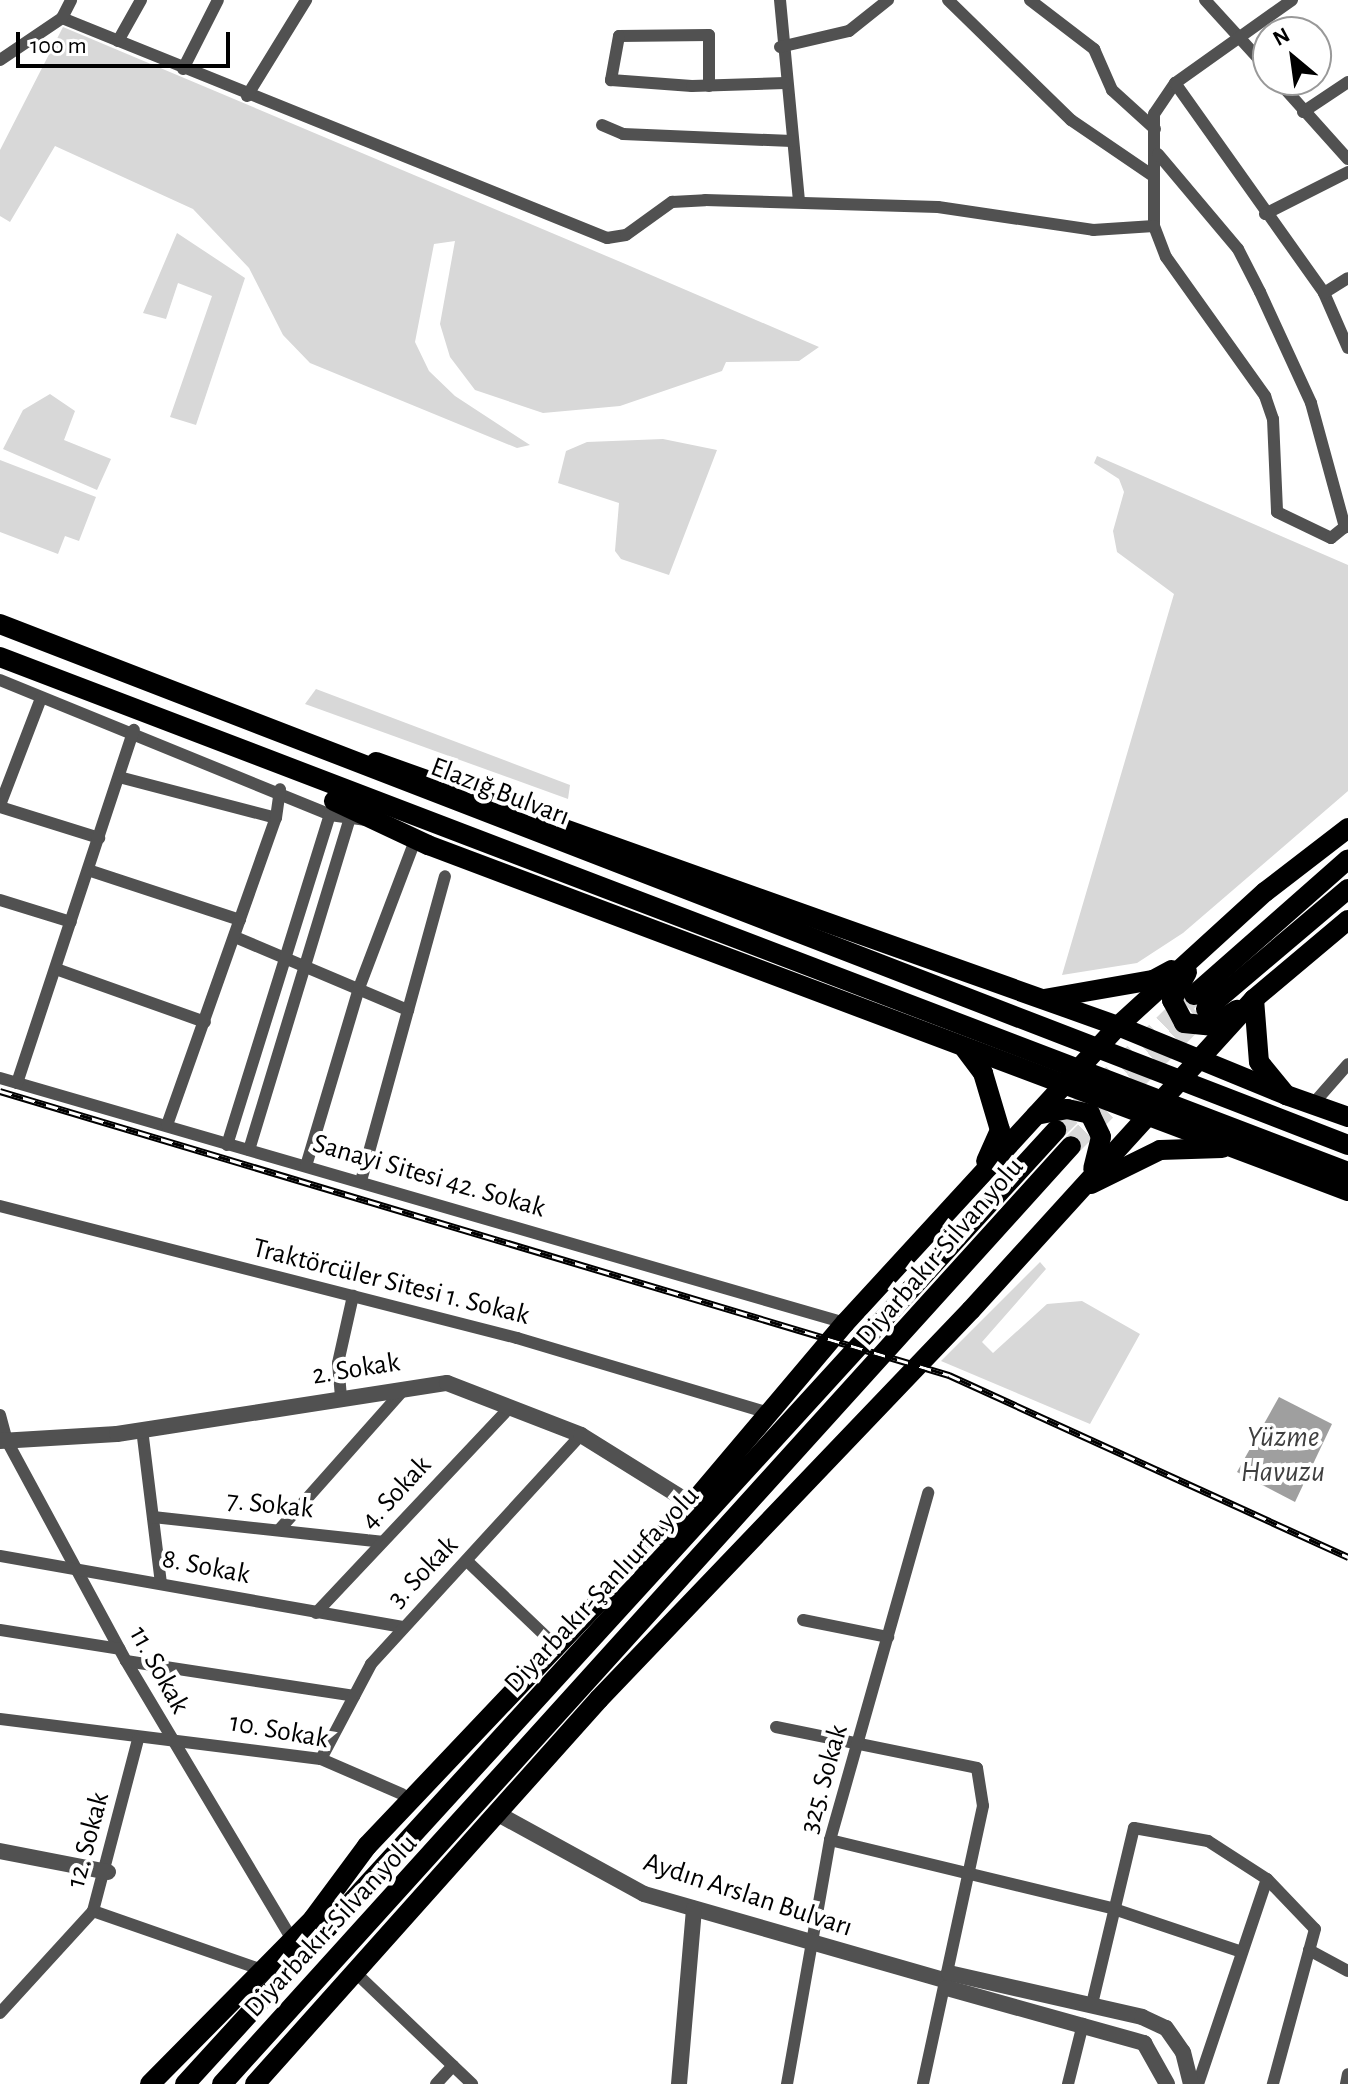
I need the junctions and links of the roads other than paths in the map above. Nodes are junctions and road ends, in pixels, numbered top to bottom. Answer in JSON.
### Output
{"nodes":[{"id":1,"x":71,"y":0,"type":"edge"},
{"id":2,"x":141,"y":0,"type":"edge"},
{"id":3,"x":218,"y":0,"type":"edge"},
{"id":4,"x":306,"y":0,"type":"edge"},
{"id":5,"x":780,"y":0,"type":"edge"},
{"id":6,"x":888,"y":0,"type":"edge"},
{"id":7,"x":948,"y":0,"type":"edge"},
{"id":8,"x":1030,"y":0,"type":"edge"},
{"id":9,"x":1205,"y":0,"type":"edge"},
{"id":10,"x":1266,"y":0,"type":"edge"},
{"id":11,"x":1292,"y":0,"type":"edge"},
{"id":12,"x":1273,"y":13,"type":"junction"},
{"id":13,"x":62,"y":18,"type":"junction"},
{"id":14,"x":1240,"y":35,"type":"junction"},
{"id":15,"x":118,"y":41,"type":"junction"},
{"id":16,"x":780,"y":47,"type":"junction"},
{"id":17,"x":1252,"y":50,"type":"edge"},
{"id":18,"x":0,"y":60,"type":"edge"},
{"id":19,"x":183,"y":69,"type":"junction"},
{"id":20,"x":1348,"y":82,"type":"edge"},
{"id":21,"x":785,"y":83,"type":"junction"},
{"id":22,"x":1175,"y":83,"type":"junction"},
{"id":23,"x":709,"y":86,"type":"junction"},
{"id":24,"x":247,"y":96,"type":"junction"},
{"id":25,"x":1290,"y":96,"type":"edge"},
{"id":26,"x":1303,"y":112,"type":"junction"},
{"id":27,"x":602,"y":125,"type":"dead end"},
{"id":28,"x":1155,"y":129,"type":"junction"},
{"id":29,"x":792,"y":141,"type":"junction"},
{"id":30,"x":1158,"y":154,"type":"junction"},
{"id":31,"x":1348,"y":159,"type":"edge"},
{"id":32,"x":1348,"y":172,"type":"edge"},
{"id":33,"x":1153,"y":176,"type":"junction"},
{"id":34,"x":799,"y":201,"type":"junction"},
{"id":35,"x":1265,"y":214,"type":"junction"},
{"id":36,"x":1154,"y":226,"type":"junction"},
{"id":37,"x":1348,"y":278,"type":"edge"},
{"id":38,"x":1324,"y":293,"type":"junction"},
{"id":39,"x":1348,"y":348,"type":"edge"},
{"id":40,"x":1346,"y":526,"type":"edge"},
{"id":41,"x":0,"y":624,"type":"edge"},
{"id":42,"x":0,"y":657,"type":"edge"},
{"id":43,"x":0,"y":680,"type":"edge"},
{"id":44,"x":41,"y":698,"type":"junction"},
{"id":45,"x":257,"y":727,"type":"junction"},
{"id":46,"x":134,"y":730,"type":"junction"},
{"id":47,"x":252,"y":759,"type":"junction"},
{"id":48,"x":119,"y":777,"type":"junction"},
{"id":49,"x":280,"y":789,"type":"junction"},
{"id":50,"x":0,"y":806,"type":"edge"},
{"id":51,"x":330,"y":815,"type":"junction"},
{"id":52,"x":276,"y":818,"type":"junction"},
{"id":53,"x":349,"y":820,"type":"junction"},
{"id":54,"x":372,"y":821,"type":"junction"},
{"id":55,"x":1348,"y":828,"type":"edge"},
{"id":56,"x":99,"y":838,"type":"junction"},
{"id":57,"x":416,"y":838,"type":"junction"},
{"id":58,"x":1348,"y":859,"type":"edge"},
{"id":59,"x":88,"y":870,"type":"junction"},
{"id":60,"x":445,"y":876,"type":"dead end"},
{"id":61,"x":1348,"y":889,"type":"edge"},
{"id":62,"x":0,"y":900,"type":"edge"},
{"id":63,"x":240,"y":920,"type":"junction"},
{"id":64,"x":1348,"y":920,"type":"edge"},
{"id":65,"x":71,"y":922,"type":"junction"},
{"id":66,"x":235,"y":937,"type":"junction"},
{"id":67,"x":1200,"y":954,"type":"junction"},
{"id":68,"x":287,"y":959,"type":"junction"},
{"id":69,"x":306,"y":966,"type":"junction"},
{"id":70,"x":56,"y":969,"type":"junction"},
{"id":71,"x":359,"y":988,"type":"junction"},
{"id":72,"x":1254,"y":999,"type":"junction"},
{"id":73,"x":1033,"y":1000,"type":"junction"},
{"id":74,"x":408,"y":1010,"type":"junction"},
{"id":75,"x":205,"y":1022,"type":"junction"},
{"id":76,"x":1118,"y":1026,"type":"junction"},
{"id":77,"x":965,"y":1049,"type":"junction"},
{"id":78,"x":1202,"y":1061,"type":"junction"},
{"id":79,"x":1348,"y":1064,"type":"edge"},
{"id":80,"x":0,"y":1078,"type":"edge"},
{"id":81,"x":17,"y":1083,"type":"junction"},
{"id":82,"x":1063,"y":1085,"type":"junction"},
{"id":83,"x":1286,"y":1095,"type":"junction"},
{"id":84,"x":1313,"y":1104,"type":"junction"},
{"id":85,"x":1036,"y":1115,"type":"junction"},
{"id":86,"x":1147,"y":1115,"type":"junction"},
{"id":87,"x":1348,"y":1117,"type":"edge"},
{"id":88,"x":167,"y":1125,"type":"junction"},
{"id":89,"x":1056,"y":1130,"type":"tunnel mouth"},
{"id":90,"x":227,"y":1145,"type":"junction"},
{"id":91,"x":1348,"y":1145,"type":"edge"},
{"id":92,"x":1071,"y":1146,"type":"tunnel mouth"},
{"id":93,"x":249,"y":1150,"type":"junction"},
{"id":94,"x":1249,"y":1151,"type":"junction"},
{"id":95,"x":306,"y":1166,"type":"junction"},
{"id":96,"x":1348,"y":1172,"type":"edge"},
{"id":97,"x":1090,"y":1176,"type":"junction"},
{"id":98,"x":361,"y":1181,"type":"junction"},
{"id":99,"x":971,"y":1189,"type":"junction"},
{"id":100,"x":1348,"y":1191,"type":"edge"},
{"id":101,"x":1074,"y":1195,"type":"junction"},
{"id":102,"x":0,"y":1206,"type":"edge"},
{"id":103,"x":353,"y":1296,"type":"junction"},
{"id":104,"x":845,"y":1323,"type":"junction"},
{"id":105,"x":406,"y":1387,"type":"junction"},
{"id":106,"x":341,"y":1397,"type":"junction"},
{"id":107,"x":511,"y":1406,"type":"junction"},
{"id":108,"x":768,"y":1413,"type":"junction"},
{"id":109,"x":0,"y":1415,"type":"edge"},
{"id":110,"x":142,"y":1429,"type":"junction"},
{"id":111,"x":581,"y":1435,"type":"junction"},
{"id":112,"x":4,"y":1441,"type":"edge"},
{"id":113,"x":928,"y":1493,"type":"dead end"},
{"id":114,"x":692,"y":1504,"type":"junction"},
{"id":115,"x":153,"y":1517,"type":"junction"},
{"id":116,"x":279,"y":1530,"type":"junction"},
{"id":117,"x":730,"y":1531,"type":"junction"},
{"id":118,"x":382,"y":1542,"type":"junction"},
{"id":119,"x":0,"y":1556,"type":"edge"},
{"id":120,"x":467,"y":1561,"type":"junction"},
{"id":121,"x":78,"y":1569,"type":"junction"},
{"id":122,"x":161,"y":1583,"type":"junction"},
{"id":123,"x":316,"y":1613,"type":"junction"},
{"id":124,"x":803,"y":1620,"type":"dead end"},
{"id":125,"x":674,"y":1621,"type":"junction"},
{"id":126,"x":403,"y":1627,"type":"junction"},
{"id":127,"x":0,"y":1630,"type":"edge"},
{"id":128,"x":888,"y":1637,"type":"junction"},
{"id":129,"x":556,"y":1646,"type":"junction"},
{"id":130,"x":123,"y":1655,"type":"junction"},
{"id":131,"x":354,"y":1696,"type":"junction"},
{"id":132,"x":0,"y":1719,"type":"edge"},
{"id":133,"x":776,"y":1727,"type":"dead end"},
{"id":134,"x":168,"y":1736,"type":"junction"},
{"id":135,"x":860,"y":1739,"type":"junction"},
{"id":136,"x":138,"y":1740,"type":"junction"},
{"id":137,"x":321,"y":1759,"type":"junction"},
{"id":138,"x":402,"y":1794,"type":"dead end"},
{"id":139,"x":498,"y":1814,"type":"junction"},
{"id":140,"x":830,"y":1840,"type":"junction"},
{"id":141,"x":0,"y":1851,"type":"edge"},
{"id":142,"x":108,"y":1872,"type":"junction"},
{"id":143,"x":969,"y":1872,"type":"junction"},
{"id":144,"x":1267,"y":1879,"type":"junction"},
{"id":145,"x":1111,"y":1908,"type":"junction"},
{"id":146,"x":694,"y":1909,"type":"junction"},
{"id":147,"x":93,"y":1911,"type":"junction"},
{"id":148,"x":292,"y":1940,"type":"junction"},
{"id":149,"x":813,"y":1945,"type":"junction"},
{"id":150,"x":1309,"y":1950,"type":"junction"},
{"id":151,"x":1239,"y":1951,"type":"junction"},
{"id":152,"x":262,"y":1970,"type":"junction"},
{"id":153,"x":1348,"y":1971,"type":"edge"},
{"id":154,"x":358,"y":1975,"type":"junction"},
{"id":155,"x":948,"y":1981,"type":"junction"},
{"id":156,"x":1092,"y":2004,"type":"junction"},
{"id":157,"x":3,"y":2005,"type":"edge"},
{"id":158,"x":1083,"y":2024,"type":"junction"},
{"id":159,"x":453,"y":2066,"type":"junction"},
{"id":160,"x":1348,"y":2074,"type":"edge"},
{"id":161,"x":150,"y":2084,"type":"edge"},
{"id":162,"x":185,"y":2084,"type":"edge"},
{"id":163,"x":222,"y":2084,"type":"edge"},
{"id":164,"x":255,"y":2084,"type":"edge"},
{"id":165,"x":436,"y":2084,"type":"edge"},
{"id":166,"x":472,"y":2084,"type":"edge"},
{"id":167,"x":679,"y":2084,"type":"edge"},
{"id":168,"x":787,"y":2084,"type":"edge"},
{"id":169,"x":923,"y":2084,"type":"edge"},
{"id":170,"x":1068,"y":2084,"type":"edge"},
{"id":171,"x":1167,"y":2084,"type":"edge"},
{"id":172,"x":1191,"y":2084,"type":"edge"},
{"id":173,"x":1198,"y":2084,"type":"edge"},
{"id":174,"x":1273,"y":2084,"type":"edge"},
{"id":175,"x":1346,"y":2084,"type":"edge"}],
"edges":[{"from":1,"to":13,"type":"street"},
{"from":2,"to":15,"type":"street"},
{"from":3,"to":19,"type":"street"},
{"from":4,"to":24,"type":"street"},
{"from":5,"to":16,"type":"street"},
{"from":6,"to":16,"type":"street"},
{"from":7,"to":33,"type":"street"},
{"from":8,"to":28,"type":"street"},
{"from":9,"to":14,"type":"street"},
{"from":10,"to":12,"type":"street"},
{"from":11,"to":12,"type":"street"},
{"from":12,"to":14,"type":"street"},
{"from":13,"to":15,"type":"street"},
{"from":13,"to":18,"type":"street"},
{"from":14,"to":17,"type":"street"},
{"from":14,"to":22,"type":"street"},
{"from":15,"to":19,"type":"street"},
{"from":16,"to":21,"type":"street"},
{"from":19,"to":24,"type":"street"},
{"from":20,"to":26,"type":"street"},
{"from":21,"to":23,"type":"street"},
{"from":21,"to":29,"type":"street"},
{"from":22,"to":28,"type":"street"},
{"from":22,"to":35,"type":"street"},
{"from":23,"to":23,"type":"street"},
{"from":24,"to":34,"type":"street"},
{"from":25,"to":26,"type":"street"},
{"from":26,"to":31,"type":"street"},
{"from":27,"to":29,"type":"street"},
{"from":28,"to":30,"type":"street"},
{"from":29,"to":34,"type":"street"},
{"from":30,"to":33,"type":"street"},
{"from":30,"to":40,"type":"street"},
{"from":32,"to":35,"type":"street"},
{"from":33,"to":36,"type":"street"},
{"from":34,"to":36,"type":"street"},
{"from":35,"to":38,"type":"street"},
{"from":36,"to":40,"type":"street"},
{"from":37,"to":38,"type":"street"},
{"from":38,"to":39,"type":"street"},
{"from":41,"to":45,"type":"highway","name":"Elazığ Bulvarı"},
{"from":42,"to":47,"type":"highway","name":"Elazığ Bulvarı"},
{"from":43,"to":44,"type":"street"},
{"from":44,"to":46,"type":"street"},
{"from":44,"to":50,"type":"street"},
{"from":45,"to":73,"type":"highway"},
{"from":45,"to":91,"type":"highway","name":"Elazığ Bulvarı"},
{"from":46,"to":48,"type":"street"},
{"from":46,"to":49,"type":"street"},
{"from":47,"to":54,"type":"highway"},
{"from":47,"to":96,"type":"highway","name":"Elazığ Bulvarı"},
{"from":48,"to":52,"type":"street"},
{"from":48,"to":56,"type":"street"},
{"from":49,"to":51,"type":"street"},
{"from":49,"to":52,"type":"street"},
{"from":50,"to":56,"type":"street"},
{"from":51,"to":53,"type":"street"},
{"from":51,"to":68,"type":"street"},
{"from":52,"to":63,"type":"street"},
{"from":53,"to":54,"type":"street"},
{"from":53,"to":69,"type":"street"},
{"from":54,"to":57,"type":"highway"},
{"from":55,"to":67,"type":"highway"},
{"from":56,"to":59,"type":"street"},
{"from":57,"to":71,"type":"street"},
{"from":57,"to":77,"type":"highway"},
{"from":58,"to":61,"type":"highway"},
{"from":59,"to":63,"type":"street"},
{"from":59,"to":65,"type":"street"},
{"from":60,"to":74,"type":"street"},
{"from":62,"to":65,"type":"street"},
{"from":63,"to":66,"type":"street"},
{"from":64,"to":72,"type":"highway"},
{"from":65,"to":70,"type":"street"},
{"from":66,"to":68,"type":"street"},
{"from":66,"to":75,"type":"street"},
{"from":67,"to":72,"type":"highway"},
{"from":67,"to":73,"type":"highway"},
{"from":67,"to":76,"type":"highway"},
{"from":68,"to":69,"type":"street"},
{"from":68,"to":90,"type":"street"},
{"from":69,"to":71,"type":"street"},
{"from":69,"to":93,"type":"street"},
{"from":70,"to":75,"type":"street"},
{"from":70,"to":81,"type":"street"},
{"from":71,"to":74,"type":"street"},
{"from":71,"to":95,"type":"street"},
{"from":72,"to":78,"type":"highway"},
{"from":72,"to":83,"type":"highway"},
{"from":73,"to":76,"type":"highway"},
{"from":74,"to":98,"type":"street"},
{"from":75,"to":88,"type":"street"},
{"from":76,"to":78,"type":"highway"},
{"from":76,"to":82,"type":"highway"},
{"from":77,"to":82,"type":"highway"},
{"from":77,"to":99,"type":"highway"},
{"from":78,"to":83,"type":"highway"},
{"from":78,"to":86,"type":"highway"},
{"from":79,"to":84,"type":"street"},
{"from":80,"to":81,"type":"street","name":"Sanayi Sitesi 42. Sokak"},
{"from":81,"to":88,"type":"street","name":"Sanayi Sitesi 42. Sokak"},
{"from":82,"to":85,"type":"highway"},
{"from":82,"to":86,"type":"highway"},
{"from":83,"to":84,"type":"highway"},
{"from":84,"to":87,"type":"highway"},
{"from":85,"to":97,"type":"highway"},
{"from":85,"to":99,"type":"highway"},
{"from":86,"to":94,"type":"highway"},
{"from":86,"to":97,"type":"highway"},
{"from":88,"to":90,"type":"street","name":"Sanayi Sitesi 42. Sokak"},
{"from":89,"to":162,"type":"highway","name":"Diyarbakır-Şanlıurfa yolu"},
{"from":90,"to":93,"type":"street","name":"Sanayi Sitesi 42. Sokak"},
{"from":92,"to":117,"type":"highway","name":"Diyarbakır-Silvan yolu"},
{"from":93,"to":95,"type":"street","name":"Sanayi Sitesi 42. Sokak"},
{"from":94,"to":100,"type":"highway"},
{"from":94,"to":101,"type":"highway"},
{"from":95,"to":98,"type":"street","name":"Sanayi Sitesi 42. Sokak"},
{"from":97,"to":101,"type":"highway"},
{"from":98,"to":104,"type":"street","name":"Sanayi Sitesi 42. Sokak"},
{"from":99,"to":104,"type":"highway"},
{"from":101,"to":125,"type":"highway"},
{"from":102,"to":103,"type":"street","name":"Traktörcüler Sitesi 1. Sokak"},
{"from":103,"to":106,"type":"street"},
{"from":103,"to":108,"type":"street","name":"Traktörcüler Sitesi 1. Sokak"},
{"from":104,"to":108,"type":"highway"},
{"from":105,"to":106,"type":"street","name":"2. Sokak"},
{"from":105,"to":107,"type":"street","name":"2. Sokak"},
{"from":105,"to":116,"type":"street"},
{"from":106,"to":110,"type":"street","name":"2. Sokak"},
{"from":107,"to":111,"type":"street","name":"2. Sokak"},
{"from":107,"to":118,"type":"street","name":"4. Sokak"},
{"from":108,"to":114,"type":"highway"},
{"from":109,"to":112,"type":"street","name":"11. Sokak"},
{"from":110,"to":112,"type":"street","name":"2. Sokak"},
{"from":110,"to":115,"type":"street"},
{"from":111,"to":114,"type":"street","name":"2. Sokak"},
{"from":111,"to":120,"type":"street","name":"3. Sokak"},
{"from":112,"to":121,"type":"street","name":"11. Sokak"},
{"from":113,"to":128,"type":"street","name":"325. Sokak"},
{"from":114,"to":129,"type":"highway"},
{"from":115,"to":116,"type":"street","name":"7. Sokak"},
{"from":115,"to":122,"type":"street"},
{"from":116,"to":118,"type":"street","name":"7. Sokak"},
{"from":117,"to":125,"type":"highway"},
{"from":117,"to":163,"type":"highway","name":"Diyarbakır-Silvan yolu"},
{"from":118,"to":123,"type":"street","name":"4. Sokak"},
{"from":119,"to":121,"type":"street","name":"8. Sokak"},
{"from":120,"to":126,"type":"street","name":"3. Sokak"},
{"from":120,"to":129,"type":"street"},
{"from":121,"to":122,"type":"street","name":"8. Sokak"},
{"from":121,"to":130,"type":"street","name":"11. Sokak"},
{"from":122,"to":123,"type":"street","name":"8. Sokak"},
{"from":123,"to":126,"type":"street","name":"8. Sokak"},
{"from":124,"to":128,"type":"street"},
{"from":125,"to":139,"type":"highway"},
{"from":126,"to":131,"type":"street","name":"3. Sokak"},
{"from":127,"to":130,"type":"street"},
{"from":128,"to":135,"type":"street","name":"325. Sokak"},
{"from":129,"to":148,"type":"highway"},
{"from":130,"to":131,"type":"street"},
{"from":130,"to":134,"type":"street","name":"11. Sokak"},
{"from":131,"to":137,"type":"street","name":"3. Sokak"},
{"from":132,"to":136,"type":"street","name":"10. Sokak"},
{"from":133,"to":135,"type":"street"},
{"from":134,"to":136,"type":"street","name":"10. Sokak"},
{"from":134,"to":137,"type":"street","name":"10. Sokak"},
{"from":134,"to":148,"type":"street","name":"11. Sokak"},
{"from":135,"to":140,"type":"street","name":"325. Sokak"},
{"from":135,"to":143,"type":"street"},
{"from":136,"to":142,"type":"street","name":"12. Sokak"},
{"from":137,"to":138,"type":"street","name":"10. Sokak"},
{"from":139,"to":146,"type":"street","name":"Aydın Arslan Bulvarı"},
{"from":139,"to":154,"type":"highway"},
{"from":140,"to":143,"type":"street"},
{"from":140,"to":149,"type":"street","name":"325. Sokak"},
{"from":141,"to":142,"type":"street"},
{"from":142,"to":147,"type":"street","name":"12. Sokak"},
{"from":143,"to":145,"type":"street"},
{"from":143,"to":155,"type":"street"},
{"from":144,"to":145,"type":"street"},
{"from":144,"to":150,"type":"street"},
{"from":144,"to":151,"type":"street"},
{"from":145,"to":151,"type":"street"},
{"from":145,"to":156,"type":"street"},
{"from":146,"to":149,"type":"street","name":"Aydın Arslan Bulvarı"},
{"from":146,"to":167,"type":"street"},
{"from":147,"to":152,"type":"street"},
{"from":147,"to":157,"type":"street","name":"12. Sokak"},
{"from":148,"to":152,"type":"highway"},
{"from":149,"to":155,"type":"street","name":"Aydın Arslan Bulvarı"},
{"from":149,"to":168,"type":"street","name":"325. Sokak"},
{"from":150,"to":153,"type":"street"},
{"from":150,"to":174,"type":"street"},
{"from":151,"to":173,"type":"street"},
{"from":152,"to":161,"type":"highway"},
{"from":154,"to":159,"type":"street"},
{"from":154,"to":164,"type":"highway"},
{"from":155,"to":156,"type":"street","name":"Aydın Arslan Bulvarı"},
{"from":155,"to":158,"type":"street"},
{"from":155,"to":169,"type":"street"},
{"from":156,"to":172,"type":"street","name":"Aydın Arslan Bulvarı"},
{"from":158,"to":170,"type":"street"},
{"from":158,"to":171,"type":"street"},
{"from":159,"to":165,"type":"street"},
{"from":159,"to":166,"type":"street"},
{"from":160,"to":175,"type":"street"}]}
